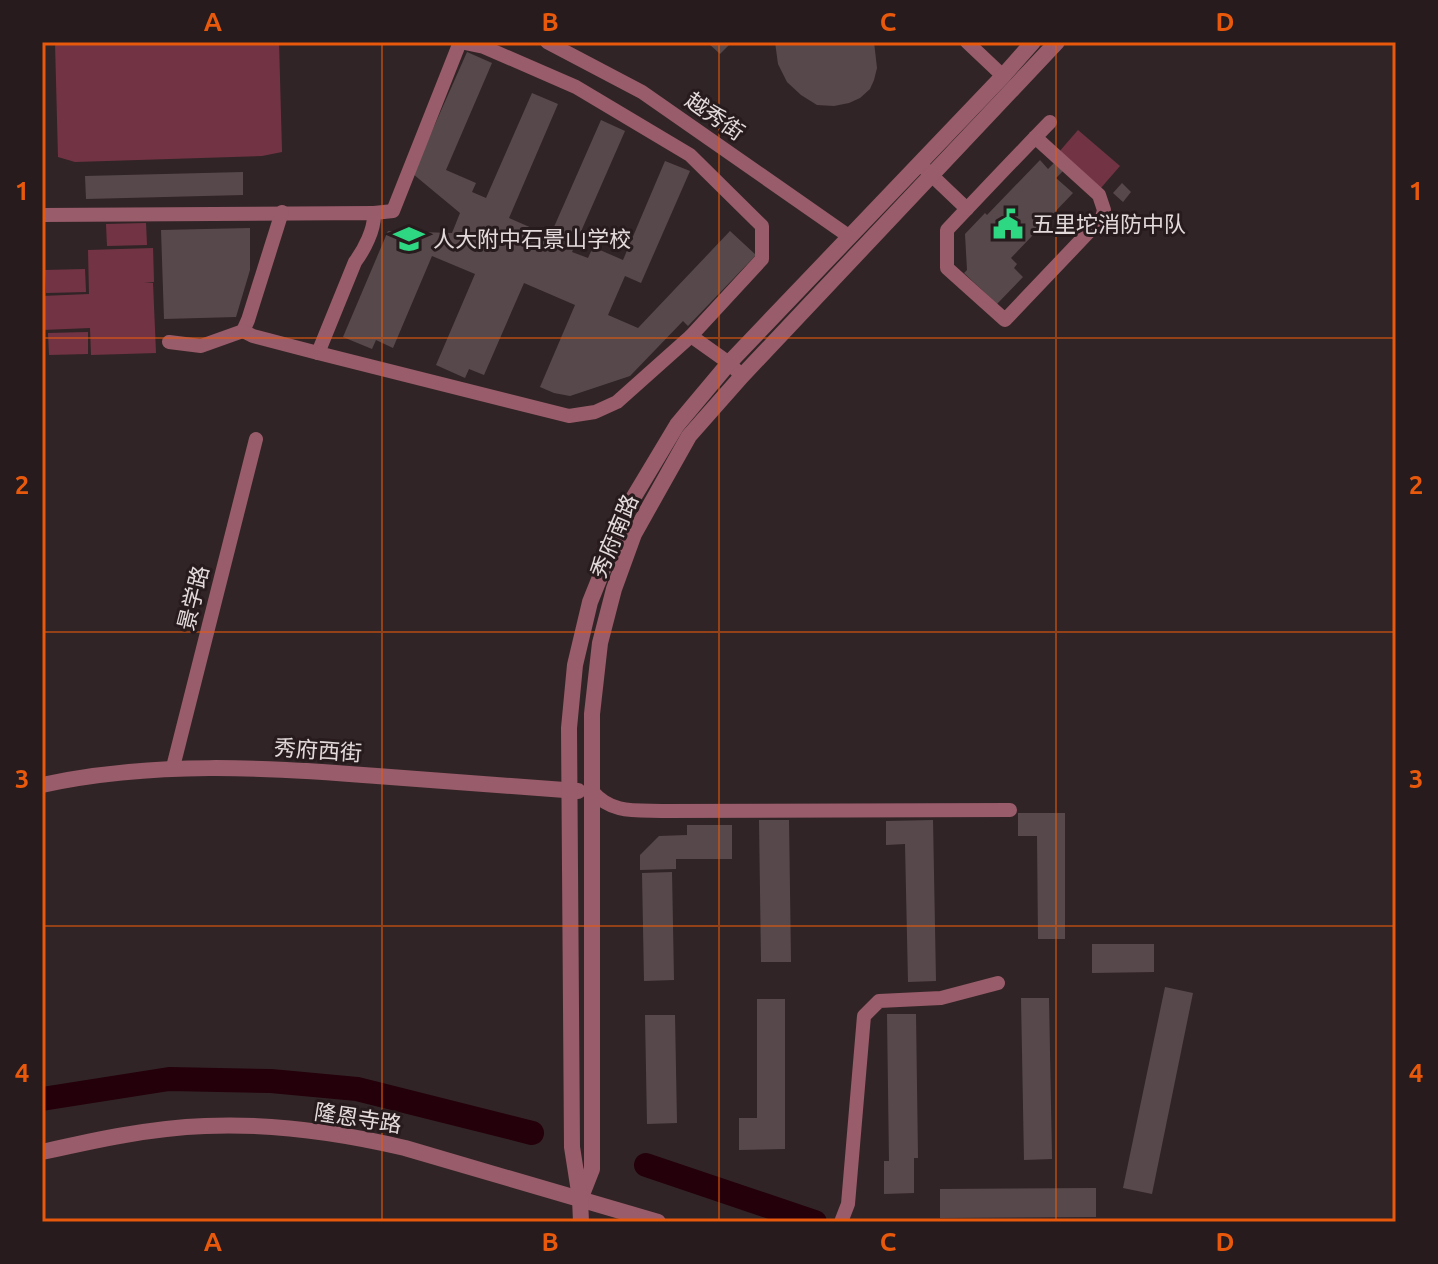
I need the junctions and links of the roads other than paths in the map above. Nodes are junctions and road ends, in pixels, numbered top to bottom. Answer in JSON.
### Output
{"nodes":[{"id":1,"x":460,"y":42,"type":"edge"},
{"id":2,"x":547,"y":42,"type":"edge"},
{"id":3,"x":967,"y":42,"type":"edge"},
{"id":4,"x":1033,"y":42,"type":"edge"},
{"id":5,"x":1057,"y":42,"type":"edge"},
{"id":6,"x":1003,"y":76,"type":"junction"},
{"id":7,"x":1050,"y":122,"type":"dead end"},
{"id":8,"x":1035,"y":137,"type":"junction"},
{"id":9,"x":926,"y":170,"type":"junction"},
{"id":10,"x":967,"y":209,"type":"junction"},
{"id":11,"x":282,"y":212,"type":"junction"},
{"id":12,"x":374,"y":213,"type":"junction"},
{"id":13,"x":42,"y":215,"type":"edge"},
{"id":14,"x":850,"y":237,"type":"junction"},
{"id":15,"x":243,"y":331,"type":"junction"},
{"id":16,"x":691,"y":336,"type":"junction"},
{"id":17,"x":169,"y":342,"type":"dead end"},
{"id":18,"x":318,"y":353,"type":"junction"},
{"id":19,"x":729,"y":363,"type":"junction"},
{"id":20,"x":742,"y":376,"type":"junction"},
{"id":21,"x":256,"y":439,"type":"dead end"},
{"id":22,"x":173,"y":767,"type":"junction"},
{"id":23,"x":42,"y":785,"type":"edge"},
{"id":24,"x":569,"y":790,"type":"junction"},
{"id":25,"x":593,"y":792,"type":"junction"},
{"id":26,"x":1010,"y":810,"type":"dead end"},
{"id":27,"x":998,"y":983,"type":"dead end"},
{"id":28,"x":42,"y":1152,"type":"edge"},
{"id":29,"x":580,"y":1198,"type":"junction"},
{"id":30,"x":581,"y":1222,"type":"edge"},
{"id":31,"x":658,"y":1222,"type":"edge"},
{"id":32,"x":841,"y":1222,"type":"edge"}],
"edges":[{"from":1,"to":12,"type":"street"},
{"from":1,"to":16,"type":"street"},
{"from":2,"to":14,"type":"street","name":"越秀街"},
{"from":3,"to":6,"type":"street"},
{"from":4,"to":6,"type":"street","name":"秀府南路"},
{"from":5,"to":9,"type":"street","name":"秀府南路"},
{"from":6,"to":9,"type":"street","name":"秀府南路"},
{"from":7,"to":8,"type":"street"},
{"from":8,"to":10,"type":"street"},
{"from":8,"to":10,"type":"street"},
{"from":9,"to":10,"type":"street"},
{"from":9,"to":14,"type":"street","name":"秀府南路"},
{"from":9,"to":20,"type":"street","name":"秀府南路"},
{"from":11,"to":12,"type":"street"},
{"from":11,"to":13,"type":"street"},
{"from":11,"to":15,"type":"street"},
{"from":12,"to":18,"type":"street"},
{"from":14,"to":19,"type":"street","name":"秀府南路"},
{"from":15,"to":17,"type":"street"},
{"from":15,"to":18,"type":"street"},
{"from":16,"to":18,"type":"street"},
{"from":16,"to":19,"type":"street"},
{"from":19,"to":20,"type":"street"},
{"from":19,"to":24,"type":"street","name":"秀府南路"},
{"from":20,"to":25,"type":"street","name":"秀府南路"},
{"from":21,"to":22,"type":"street","name":"景学路"},
{"from":22,"to":23,"type":"street","name":"秀府西街"},
{"from":22,"to":24,"type":"street","name":"秀府西街"},
{"from":24,"to":25,"type":"street","name":"秀府西街"},
{"from":24,"to":29,"type":"street","name":"秀府南路"},
{"from":25,"to":26,"type":"street"},
{"from":25,"to":29,"type":"street","name":"秀府南路"},
{"from":27,"to":32,"type":"street"},
{"from":28,"to":29,"type":"street","name":"隆恩寺路"},
{"from":29,"to":30,"type":"street","name":"秀府南路"},
{"from":29,"to":31,"type":"street","name":"隆恩寺路"}]}
